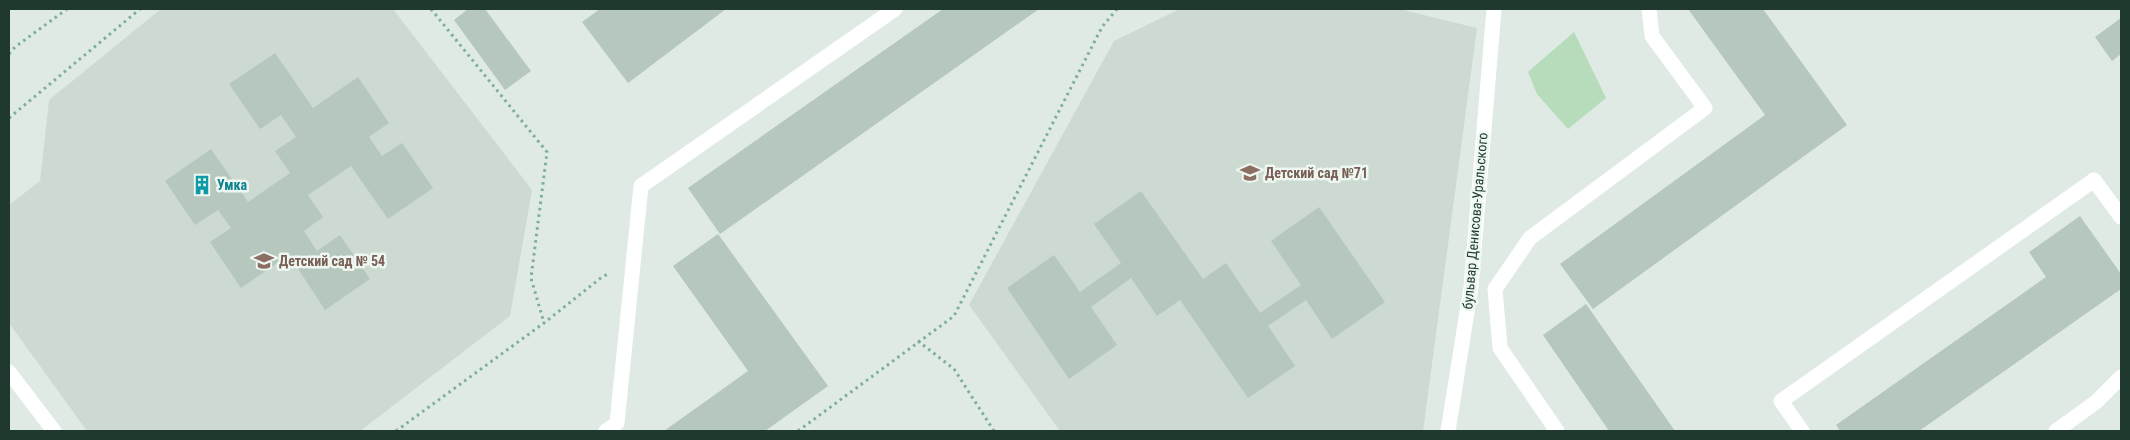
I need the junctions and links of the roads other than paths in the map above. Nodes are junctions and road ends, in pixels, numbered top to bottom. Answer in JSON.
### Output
{"nodes":[{"id":1,"x":895,"y":9,"type":"edge"},
{"id":2,"x":1494,"y":9,"type":"edge"},
{"id":3,"x":1649,"y":9,"type":"edge"},
{"id":4,"x":2121,"y":217,"type":"edge"},
{"id":5,"x":9,"y":372,"type":"edge"},
{"id":6,"x":2121,"y":377,"type":"edge"},
{"id":7,"x":54,"y":431,"type":"edge"},
{"id":8,"x":606,"y":431,"type":"edge"},
{"id":9,"x":1448,"y":431,"type":"edge"},
{"id":10,"x":1557,"y":431,"type":"edge"},
{"id":11,"x":1802,"y":431,"type":"edge"},
{"id":12,"x":2056,"y":431,"type":"edge"}],
"edges":[{"from":1,"to":8,"type":"street"},
{"from":2,"to":9,"type":"street","name":"бульвар Денисова-Уральского"},
{"from":3,"to":10,"type":"street"},
{"from":4,"to":11,"type":"street"},
{"from":5,"to":7,"type":"street"},
{"from":6,"to":12,"type":"street"}]}
